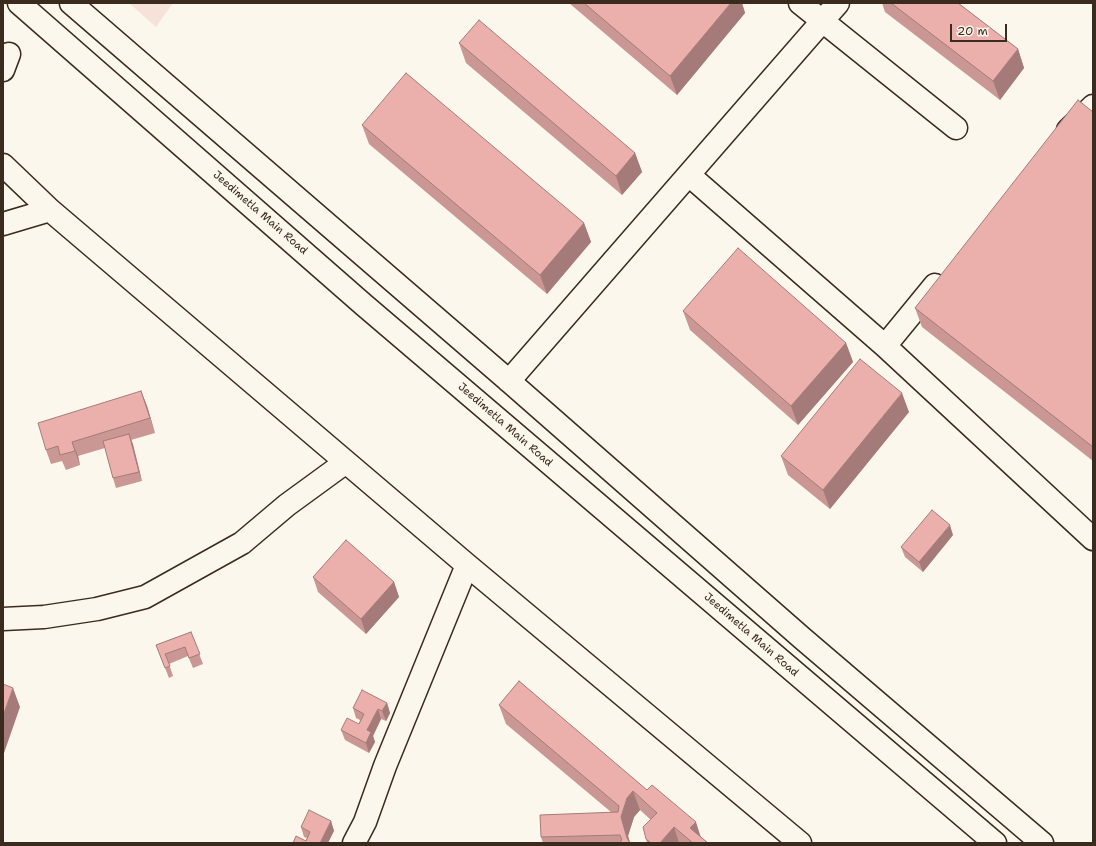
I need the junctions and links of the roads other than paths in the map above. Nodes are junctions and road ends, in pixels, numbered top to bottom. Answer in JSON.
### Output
{"nodes":[{"id":1,"x":18,"y":3,"type":"edge"},
{"id":2,"x":71,"y":3,"type":"edge"},
{"id":3,"x":800,"y":3,"type":"edge"},
{"id":4,"x":838,"y":3,"type":"edge"},
{"id":5,"x":822,"y":22,"type":"junction"},
{"id":6,"x":1093,"y":106,"type":"edge"},
{"id":7,"x":956,"y":128,"type":"dead end"},
{"id":8,"x":1053,"y":144,"type":"edge"},
{"id":9,"x":3,"y":164,"type":"edge"},
{"id":10,"x":689,"y":175,"type":"junction"},
{"id":11,"x":50,"y":210,"type":"junction"},
{"id":12,"x":3,"y":224,"type":"edge"},
{"id":13,"x":948,"y":269,"type":"edge"},
{"id":14,"x":885,"y":346,"type":"junction"},
{"id":15,"x":510,"y":381,"type":"junction"},
{"id":16,"x":346,"y":462,"type":"junction"},
{"id":17,"x":1093,"y":539,"type":"edge"},
{"id":18,"x":467,"y":565,"type":"junction"},
{"id":19,"x":3,"y":619,"type":"edge"},
{"id":20,"x":354,"y":843,"type":"edge"},
{"id":21,"x":800,"y":843,"type":"edge"},
{"id":22,"x":995,"y":843,"type":"edge"},
{"id":23,"x":1042,"y":843,"type":"edge"}],
"edges":[{"from":1,"to":22,"type":"main road","name":"Jeedimetla Main Road"},
{"from":2,"to":15,"type":"main road"},
{"from":3,"to":5,"type":"main road"},
{"from":4,"to":5,"type":"main road"},
{"from":5,"to":7,"type":"main road"},
{"from":5,"to":10,"type":"main road"},
{"from":6,"to":8,"type":"main road"},
{"from":9,"to":11,"type":"main road"},
{"from":10,"to":14,"type":"main road"},
{"from":10,"to":15,"type":"main road"},
{"from":11,"to":12,"type":"main road"},
{"from":11,"to":16,"type":"main road"},
{"from":13,"to":14,"type":"main road"},
{"from":14,"to":17,"type":"main road"},
{"from":15,"to":23,"type":"main road"},
{"from":16,"to":18,"type":"main road"},
{"from":16,"to":19,"type":"main road"},
{"from":18,"to":20,"type":"main road"},
{"from":18,"to":21,"type":"main road"}]}
